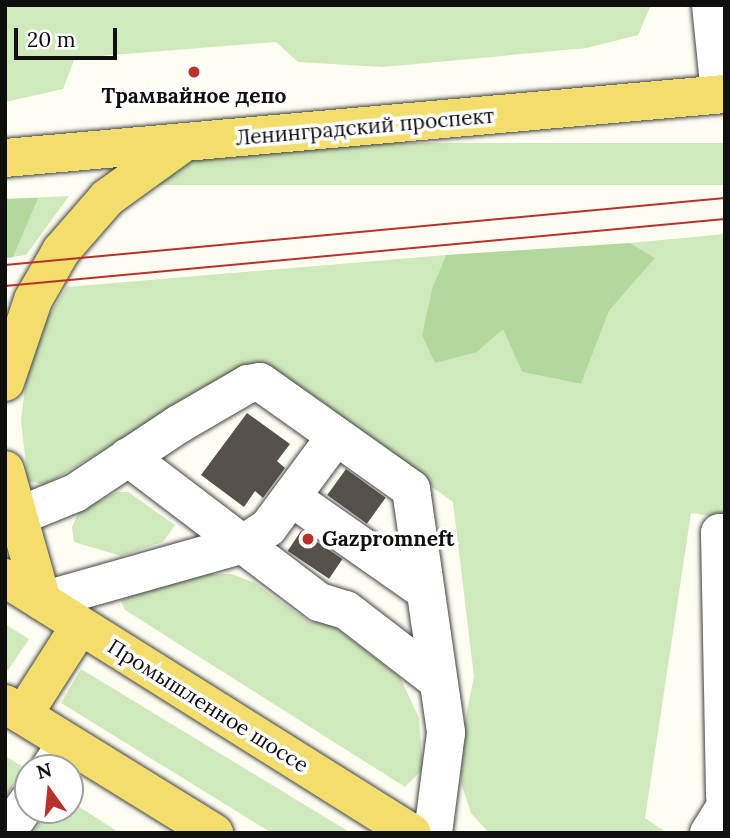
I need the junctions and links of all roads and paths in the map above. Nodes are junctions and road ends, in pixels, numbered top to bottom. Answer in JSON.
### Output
{"nodes":[{"id":1,"x":712,"y":5,"type":"edge"},
{"id":2,"x":722,"y":94,"type":"edge"},
{"id":3,"x":183,"y":144,"type":"junction"},
{"id":4,"x":5,"y":158,"type":"edge"},
{"id":5,"x":5,"y":382,"type":"edge"},
{"id":6,"x":336,"y":436,"type":"junction"},
{"id":7,"x":128,"y":457,"type":"junction"},
{"id":8,"x":5,"y":470,"type":"edge"},
{"id":9,"x":291,"y":497,"type":"junction"},
{"id":10,"x":16,"y":517,"type":"junction"},
{"id":11,"x":725,"y":533,"type":"edge"},
{"id":12,"x":243,"y":544,"type":"junction"},
{"id":13,"x":5,"y":578,"type":"edge"},
{"id":14,"x":118,"y":580,"type":"junction"},
{"id":15,"x":424,"y":590,"type":"junction"},
{"id":16,"x":42,"y":601,"type":"junction"},
{"id":17,"x":80,"y":625,"type":"junction"},
{"id":18,"x":437,"y":680,"type":"junction"},
{"id":19,"x":14,"y":709,"type":"edge"},
{"id":20,"x":57,"y":754,"type":"edge"},
{"id":21,"x":84,"y":768,"type":"edge"},
{"id":22,"x":725,"y":797,"type":"edge"},
{"id":23,"x":725,"y":807,"type":"edge"},
{"id":24,"x":214,"y":833,"type":"edge"},
{"id":25,"x":412,"y":833,"type":"edge"},
{"id":26,"x":433,"y":833,"type":"edge"},
{"id":27,"x":709,"y":833,"type":"edge"}],
"edges":[{"from":1,"to":2,"type":"lane"},
{"from":2,"to":3,"type":"main road","name":"Ленинградский проспект"},
{"from":3,"to":4,"type":"main road","name":"Ленинградский проспект"},
{"from":3,"to":5,"type":"main road"},
{"from":6,"to":7,"type":"lane"},
{"from":6,"to":9,"type":"lane"},
{"from":6,"to":15,"type":"lane"},
{"from":7,"to":10,"type":"lane"},
{"from":7,"to":12,"type":"lane"},
{"from":8,"to":10,"type":"main road"},
{"from":9,"to":12,"type":"lane"},
{"from":9,"to":15,"type":"lane"},
{"from":10,"to":16,"type":"main road"},
{"from":11,"to":22,"type":"lane"},
{"from":12,"to":14,"type":"lane"},
{"from":12,"to":18,"type":"lane"},
{"from":13,"to":16,"type":"main road","name":"Промышленное шоссе"},
{"from":14,"to":16,"type":"lane"},
{"from":14,"to":17,"type":"lane"},
{"from":15,"to":18,"type":"lane"},
{"from":16,"to":17,"type":"main road","name":"Промышленное шоссе"},
{"from":17,"to":19,"type":"main road"},
{"from":17,"to":25,"type":"main road","name":"Промышленное шоссе"},
{"from":18,"to":26,"type":"lane"},
{"from":19,"to":20,"type":"main road"},
{"from":21,"to":24,"type":"main road"},
{"from":23,"to":27,"type":"lane"}]}
